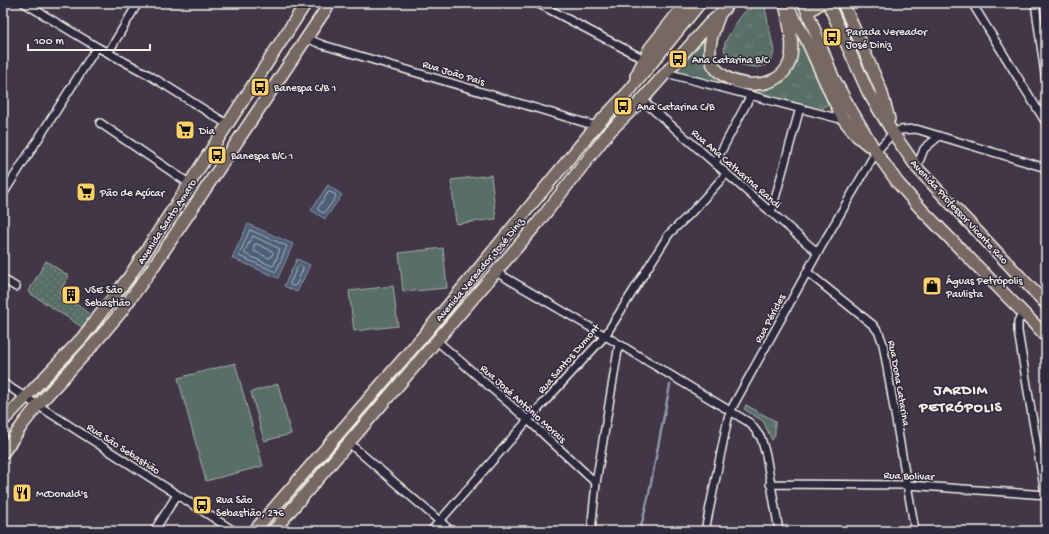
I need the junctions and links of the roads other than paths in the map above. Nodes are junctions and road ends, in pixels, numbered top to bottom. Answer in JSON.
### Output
{"nodes":[{"id":1,"x":24,"y":3,"type":"edge"},
{"id":2,"x":138,"y":3,"type":"edge"},
{"id":3,"x":306,"y":3,"type":"edge"},
{"id":4,"x":330,"y":3,"type":"edge"},
{"id":5,"x":537,"y":3,"type":"edge"},
{"id":6,"x":729,"y":3,"type":"edge"},
{"id":7,"x":786,"y":3,"type":"edge"},
{"id":8,"x":821,"y":3,"type":"edge"},
{"id":9,"x":828,"y":3,"type":"edge"},
{"id":10,"x":843,"y":3,"type":"edge"},
{"id":11,"x":852,"y":3,"type":"edge"},
{"id":12,"x":972,"y":3,"type":"edge"},
{"id":13,"x":1035,"y":3,"type":"edge"},
{"id":14,"x":694,"y":5,"type":"edge"},
{"id":15,"x":806,"y":8,"type":"edge"},
{"id":16,"x":719,"y":15,"type":"junction"},
{"id":17,"x":854,"y":29,"type":"junction"},
{"id":18,"x":306,"y":38,"type":"junction"},
{"id":19,"x":97,"y":47,"type":"junction"},
{"id":20,"x":108,"y":53,"type":"junction"},
{"id":21,"x":644,"y":58,"type":"junction"},
{"id":22,"x":666,"y":73,"type":"junction"},
{"id":23,"x":1046,"y":81,"type":"edge"},
{"id":24,"x":630,"y":90,"type":"junction"},
{"id":25,"x":751,"y":95,"type":"junction"},
{"id":26,"x":642,"y":100,"type":"junction"},
{"id":27,"x":800,"y":108,"type":"junction"},
{"id":28,"x":844,"y":120,"type":"junction"},
{"id":29,"x":100,"y":123,"type":"dead end"},
{"id":30,"x":1046,"y":123,"type":"edge"},
{"id":31,"x":227,"y":124,"type":"junction"},
{"id":32,"x":596,"y":126,"type":"junction"},
{"id":33,"x":893,"y":133,"type":"junction"},
{"id":34,"x":938,"y":137,"type":"junction"},
{"id":35,"x":876,"y":152,"type":"junction"},
{"id":36,"x":715,"y":163,"type":"junction"},
{"id":37,"x":917,"y":167,"type":"junction"},
{"id":38,"x":1046,"y":168,"type":"edge"},
{"id":39,"x":726,"y":174,"type":"junction"},
{"id":40,"x":190,"y":184,"type":"junction"},
{"id":41,"x":3,"y":194,"type":"edge"},
{"id":42,"x":771,"y":213,"type":"junction"},
{"id":43,"x":818,"y":252,"type":"junction"},
{"id":44,"x":496,"y":272,"type":"junction"},
{"id":45,"x":807,"y":272,"type":"junction"},
{"id":46,"x":3,"y":279,"type":"edge"},
{"id":47,"x":16,"y":287,"type":"dead end"},
{"id":48,"x":1046,"y":304,"type":"edge"},
{"id":49,"x":1024,"y":314,"type":"junction"},
{"id":50,"x":605,"y":336,"type":"junction"},
{"id":51,"x":1046,"y":336,"type":"edge"},
{"id":52,"x":437,"y":341,"type":"junction"},
{"id":53,"x":619,"y":344,"type":"junction"},
{"id":54,"x":3,"y":383,"type":"edge"},
{"id":55,"x":25,"y":397,"type":"junction"},
{"id":56,"x":38,"y":405,"type":"junction"},
{"id":57,"x":731,"y":411,"type":"junction"},
{"id":58,"x":528,"y":420,"type":"junction"},
{"id":59,"x":3,"y":422,"type":"edge"},
{"id":60,"x":349,"y":443,"type":"junction"},
{"id":61,"x":3,"y":453,"type":"edge"},
{"id":62,"x":596,"y":483,"type":"junction"},
{"id":63,"x":770,"y":484,"type":"junction"},
{"id":64,"x":907,"y":485,"type":"junction"},
{"id":65,"x":177,"y":495,"type":"junction"},
{"id":66,"x":1046,"y":497,"type":"edge"},
{"id":67,"x":440,"y":521,"type":"junction"},
{"id":68,"x":154,"y":531,"type":"edge"},
{"id":69,"x":234,"y":531,"type":"edge"},
{"id":70,"x":254,"y":531,"type":"edge"},
{"id":71,"x":273,"y":531,"type":"edge"},
{"id":72,"x":431,"y":531,"type":"edge"},
{"id":73,"x":451,"y":531,"type":"edge"},
{"id":74,"x":591,"y":531,"type":"edge"},
{"id":75,"x":705,"y":531,"type":"edge"},
{"id":76,"x":779,"y":531,"type":"edge"},
{"id":77,"x":915,"y":531,"type":"edge"}],
"edges":[{"from":1,"to":19,"type":"street"},
{"from":2,"to":20,"type":"street"},
{"from":3,"to":31,"type":"main road","name":"Avenida Santo Amaro"},
{"from":4,"to":18,"type":"main road","name":"Avenida Santo Amaro"},
{"from":5,"to":21,"type":"street"},
{"from":6,"to":16,"type":"main road"},
{"from":7,"to":16,"type":"main road"},
{"from":7,"to":28,"type":"main road"},
{"from":8,"to":15,"type":"main road"},
{"from":9,"to":33,"type":"main road","name":"Avenida Professor Vicente Rao"},
{"from":10,"to":17,"type":"main road","name":"Avenida Professor Vicente Rao"},
{"from":11,"to":17,"type":"main road"},
{"from":12,"to":30,"type":"street"},
{"from":13,"to":23,"type":"street"},
{"from":14,"to":21,"type":"main road"},
{"from":14,"to":24,"type":"main road","name":"Avenida Vereador José Diniz"},
{"from":15,"to":35,"type":"main road"},
{"from":16,"to":22,"type":"main road","name":"Avenida Vereador José Diniz"},
{"from":17,"to":33,"type":"main road","name":"Avenida Professor Vicente Rao"},
{"from":18,"to":32,"type":"street","name":"Rua João Pais"},
{"from":18,"to":56,"type":"main road","name":"Avenida Santo Amaro"},
{"from":19,"to":20,"type":"street"},
{"from":19,"to":41,"type":"street"},
{"from":20,"to":31,"type":"street"},
{"from":21,"to":24,"type":"main road"},
{"from":22,"to":25,"type":"street"},
{"from":22,"to":26,"type":"main road","name":"Avenida Vereador José Diniz"},
{"from":24,"to":32,"type":"main road","name":"Avenida Vereador José Diniz"},
{"from":25,"to":27,"type":"street"},
{"from":25,"to":36,"type":"street"},
{"from":26,"to":36,"type":"street","name":"Rua Ana Catharina Randi"},
{"from":26,"to":44,"type":"main road","name":"Avenida Vereador José Diniz"},
{"from":27,"to":28,"type":"street"},
{"from":27,"to":42,"type":"street"},
{"from":28,"to":35,"type":"main road"},
{"from":29,"to":40,"type":"street"},
{"from":31,"to":40,"type":"main road","name":"Avenida Santo Amaro"},
{"from":32,"to":70,"type":"main road","name":"Avenida Vereador José Diniz"},
{"from":33,"to":34,"type":"street"},
{"from":33,"to":35,"type":"street","name":"Rua Péricles"},
{"from":33,"to":37,"type":"main road","name":"Avenida Professor Vicente Rao"},
{"from":34,"to":37,"type":"street"},
{"from":34,"to":38,"type":"street"},
{"from":35,"to":43,"type":"street","name":"Rua Péricles"},
{"from":35,"to":49,"type":"main road"},
{"from":36,"to":39,"type":"street","name":"Rua Ana Catharina Randi"},
{"from":37,"to":48,"type":"main road","name":"Avenida Professor Vicente Rao"},
{"from":39,"to":42,"type":"street","name":"Rua Ana Catharina Randi"},
{"from":39,"to":50,"type":"street","name":"Rua Santos Dumont"},
{"from":40,"to":55,"type":"main road","name":"Avenida Santo Amaro"},
{"from":42,"to":43,"type":"street","name":"Rua Ana Catharina Randi"},
{"from":43,"to":45,"type":"street","name":"Rua Péricles"},
{"from":44,"to":50,"type":"street"},
{"from":44,"to":52,"type":"main road","name":"Avenida Vereador José Diniz"},
{"from":45,"to":57,"type":"street","name":"Rua Péricles"},
{"from":45,"to":64,"type":"street","name":"Rua Dona Catarina"},
{"from":46,"to":47,"type":"street"},
{"from":49,"to":51,"type":"main road"},
{"from":49,"to":66,"type":"street"},
{"from":50,"to":53,"type":"street"},
{"from":50,"to":58,"type":"street","name":"Rua Santos Dumont"},
{"from":52,"to":58,"type":"street","name":"Rua José Antônio Morais"},
{"from":52,"to":60,"type":"main road","name":"Avenida Vereador José Diniz"},
{"from":53,"to":57,"type":"street"},
{"from":53,"to":62,"type":"street"},
{"from":54,"to":55,"type":"street","name":"Rua São Sebastião"},
{"from":55,"to":56,"type":"street","name":"Rua São Sebastião"},
{"from":55,"to":59,"type":"main road","name":"Avenida Santo Amaro"},
{"from":56,"to":61,"type":"main road","name":"Avenida Santo Amaro"},
{"from":56,"to":65,"type":"street","name":"Rua São Sebastião"},
{"from":57,"to":63,"type":"street"},
{"from":57,"to":75,"type":"street","name":"Rua Péricles"},
{"from":58,"to":62,"type":"street","name":"Rua José Antônio Morais"},
{"from":58,"to":67,"type":"street","name":"Rua Santos Dumont"},
{"from":60,"to":67,"type":"street"},
{"from":60,"to":71,"type":"main road","name":"Avenida Vereador José Diniz"},
{"from":62,"to":74,"type":"street"},
{"from":63,"to":64,"type":"street","name":"Rua Bolivar"},
{"from":63,"to":76,"type":"street"},
{"from":64,"to":66,"type":"street","name":"Rua Bolivar"},
{"from":64,"to":77,"type":"street","name":"Rua Dona Catarina"},
{"from":65,"to":68,"type":"street"},
{"from":65,"to":69,"type":"street","name":"Rua São Sebastião"},
{"from":67,"to":72,"type":"street","name":"Rua Santos Dumont"},
{"from":67,"to":73,"type":"street"}]}
